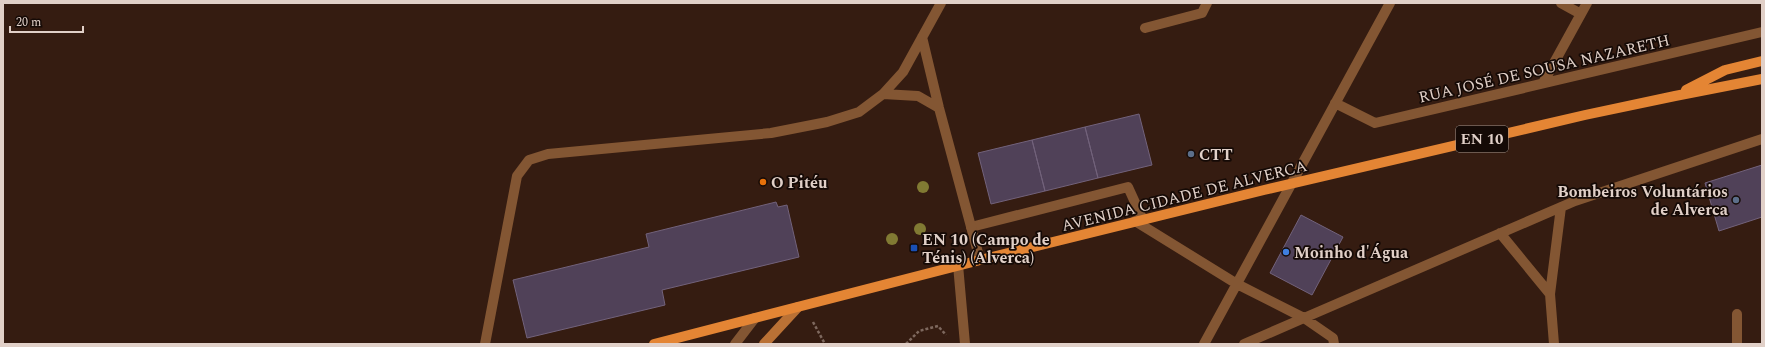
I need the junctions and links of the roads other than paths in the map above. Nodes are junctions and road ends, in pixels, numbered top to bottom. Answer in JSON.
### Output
{"nodes":[{"id":1,"x":941,"y":3,"type":"edge"},
{"id":2,"x":1207,"y":3,"type":"edge"},
{"id":3,"x":1390,"y":3,"type":"edge"},
{"id":4,"x":1561,"y":3,"type":"edge"},
{"id":5,"x":1587,"y":3,"type":"edge"},
{"id":6,"x":1581,"y":14,"type":"junction"},
{"id":7,"x":1146,"y":28,"type":"dead end"},
{"id":8,"x":1762,"y":32,"type":"edge"},
{"id":9,"x":922,"y":37,"type":"junction"},
{"id":10,"x":1762,"y":61,"type":"edge"},
{"id":11,"x":1762,"y":79,"type":"edge"},
{"id":12,"x":1543,"y":83,"type":"junction"},
{"id":13,"x":883,"y":94,"type":"junction"},
{"id":14,"x":1676,"y":96,"type":"junction"},
{"id":15,"x":1336,"y":103,"type":"junction"},
{"id":16,"x":939,"y":108,"type":"junction"},
{"id":17,"x":1762,"y":139,"type":"edge"},
{"id":18,"x":1290,"y":184,"type":"junction"},
{"id":19,"x":1561,"y":207,"type":"junction"},
{"id":20,"x":1139,"y":220,"type":"junction"},
{"id":21,"x":971,"y":226,"type":"junction"},
{"id":22,"x":1500,"y":234,"type":"junction"},
{"id":23,"x":980,"y":260,"type":"junction"},
{"id":24,"x":958,"y":266,"type":"junction"},
{"id":25,"x":1237,"y":284,"type":"junction"},
{"id":26,"x":1550,"y":294,"type":"junction"},
{"id":27,"x":801,"y":306,"type":"junction"},
{"id":28,"x":1737,"y":314,"type":"dead end"},
{"id":29,"x":755,"y":318,"type":"junction"},
{"id":30,"x":1304,"y":318,"type":"junction"},
{"id":31,"x":485,"y":344,"type":"edge"},
{"id":32,"x":654,"y":344,"type":"edge"},
{"id":33,"x":735,"y":344,"type":"edge"},
{"id":34,"x":764,"y":344,"type":"edge"},
{"id":35,"x":965,"y":344,"type":"edge"},
{"id":36,"x":1204,"y":344,"type":"edge"},
{"id":37,"x":1244,"y":344,"type":"edge"},
{"id":38,"x":1334,"y":344,"type":"edge"},
{"id":39,"x":1554,"y":344,"type":"edge"},
{"id":40,"x":1737,"y":344,"type":"edge"}],
"edges":[{"from":1,"to":9,"type":"street"},
{"from":2,"to":7,"type":"street"},
{"from":3,"to":15,"type":"street"},
{"from":4,"to":6,"type":"street"},
{"from":5,"to":6,"type":"street"},
{"from":6,"to":12,"type":"street"},
{"from":8,"to":12,"type":"street","name":"RUA JOSÉ DE SOUSA NAZARETH"},
{"from":9,"to":13,"type":"street"},
{"from":9,"to":16,"type":"street"},
{"from":10,"to":14,"type":"main road","name":"AVENIDA CIDADE DE ALVERCA","number":"EN 10"},
{"from":11,"to":14,"type":"main road","name":"AVENIDA CIDADE DE ALVERCA","number":"EN 10"},
{"from":12,"to":15,"type":"street","name":"RUA JOSÉ DE SOUSA NAZARETH"},
{"from":13,"to":16,"type":"street"},
{"from":13,"to":31,"type":"street"},
{"from":14,"to":18,"type":"main road","name":"AVENIDA CIDADE DE ALVERCA","number":"EN 10"},
{"from":15,"to":18,"type":"street"},
{"from":16,"to":21,"type":"street"},
{"from":17,"to":19,"type":"street"},
{"from":18,"to":20,"type":"main road","name":"AVENIDA CIDADE DE ALVERCA","number":"EN 10"},
{"from":18,"to":25,"type":"street"},
{"from":19,"to":22,"type":"street"},
{"from":19,"to":26,"type":"street"},
{"from":20,"to":21,"type":"street"},
{"from":20,"to":23,"type":"main road","name":"AVENIDA CIDADE DE ALVERCA","number":"EN 10"},
{"from":20,"to":25,"type":"street"},
{"from":21,"to":23,"type":"street"},
{"from":22,"to":26,"type":"street"},
{"from":22,"to":30,"type":"street"},
{"from":23,"to":24,"type":"main road","name":"AVENIDA CIDADE DE ALVERCA","number":"EN 10"},
{"from":24,"to":27,"type":"main road","name":"AVENIDA CIDADE DE ALVERCA","number":"EN 10"},
{"from":24,"to":35,"type":"street"},
{"from":25,"to":30,"type":"street"},
{"from":25,"to":36,"type":"street"},
{"from":26,"to":39,"type":"street"},
{"from":27,"to":29,"type":"main road","name":"AVENIDA CIDADE DE ALVERCA","number":"EN 10"},
{"from":27,"to":34,"type":"main road"},
{"from":28,"to":40,"type":"street"},
{"from":29,"to":32,"type":"main road","name":"AVENIDA CIDADE DE ALVERCA","number":"EN 10"},
{"from":29,"to":33,"type":"street"},
{"from":30,"to":37,"type":"street"},
{"from":30,"to":38,"type":"street"}]}
